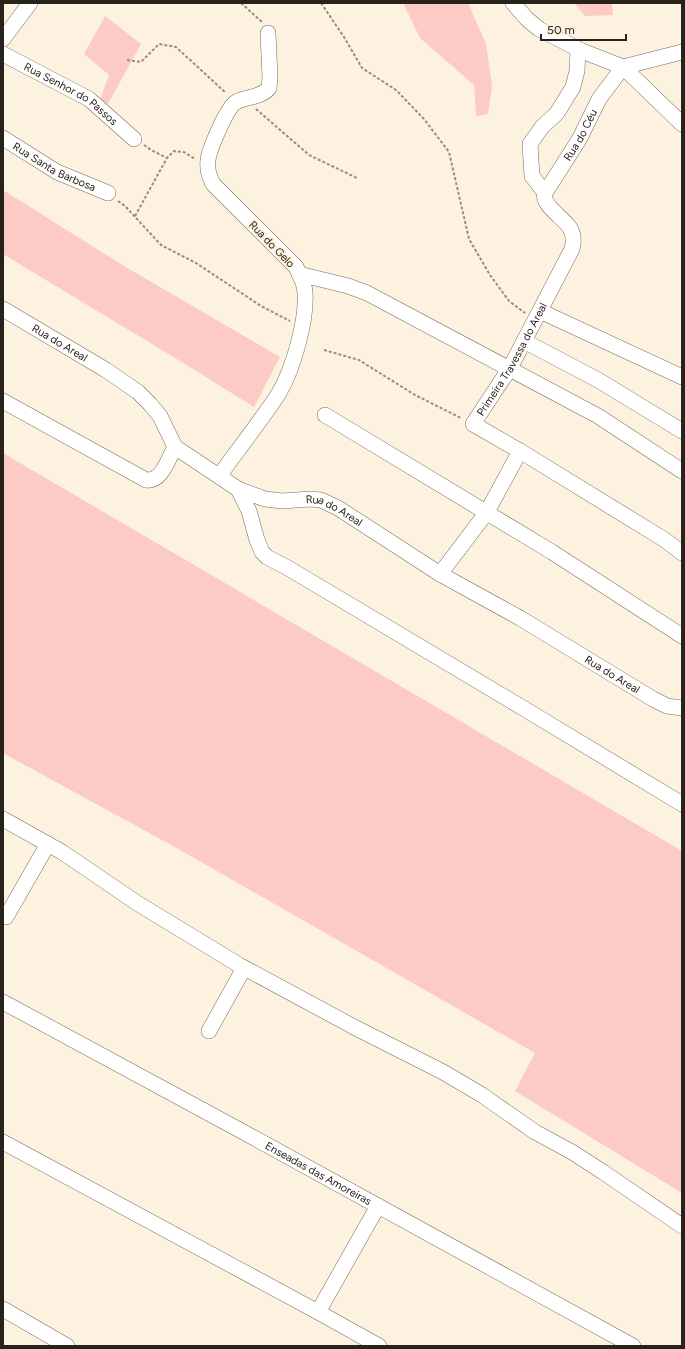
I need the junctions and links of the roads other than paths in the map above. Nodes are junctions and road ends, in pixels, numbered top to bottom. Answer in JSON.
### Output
{"nodes":[{"id":1,"x":30,"y":3,"type":"edge"},
{"id":2,"x":513,"y":3,"type":"edge"},
{"id":3,"x":268,"y":33,"type":"road end"},
{"id":4,"x":3,"y":39,"type":"edge"},
{"id":5,"x":578,"y":49,"type":"junction"},
{"id":6,"x":682,"y":52,"type":"edge"},
{"id":7,"x":3,"y":54,"type":"edge"},
{"id":8,"x":623,"y":67,"type":"junction"},
{"id":9,"x":682,"y":124,"type":"edge"},
{"id":10,"x":3,"y":138,"type":"edge"},
{"id":11,"x":134,"y":139,"type":"road end"},
{"id":12,"x":108,"y":193,"type":"road end"},
{"id":13,"x":546,"y":198,"type":"junction"},
{"id":14,"x":299,"y":274,"type":"junction"},
{"id":15,"x":3,"y":309,"type":"edge"},
{"id":16,"x":538,"y":316,"type":"junction"},
{"id":17,"x":524,"y":341,"type":"junction"},
{"id":18,"x":510,"y":368,"type":"junction"},
{"id":19,"x":682,"y":377,"type":"edge"},
{"id":20,"x":3,"y":401,"type":"edge"},
{"id":21,"x":325,"y":415,"type":"dead end"},
{"id":22,"x":682,"y":431,"type":"edge"},
{"id":23,"x":175,"y":447,"type":"junction"},
{"id":24,"x":520,"y":451,"type":"junction"},
{"id":25,"x":682,"y":471,"type":"edge"},
{"id":26,"x":220,"y":476,"type":"junction"},
{"id":27,"x":238,"y":489,"type":"junction"},
{"id":28,"x":487,"y":512,"type":"junction"},
{"id":29,"x":682,"y":553,"type":"edge"},
{"id":30,"x":440,"y":574,"type":"junction"},
{"id":31,"x":682,"y":636,"type":"edge"},
{"id":32,"x":682,"y":708,"type":"edge"},
{"id":33,"x":682,"y":804,"type":"edge"},
{"id":34,"x":3,"y":819,"type":"edge"},
{"id":35,"x":48,"y":844,"type":"junction"},
{"id":36,"x":6,"y":917,"type":"dead end"},
{"id":37,"x":244,"y":968,"type":"junction"},
{"id":38,"x":3,"y":1002,"type":"edge"},
{"id":39,"x":209,"y":1031,"type":"dead end"},
{"id":40,"x":3,"y":1142,"type":"edge"},
{"id":41,"x":378,"y":1206,"type":"junction"},
{"id":42,"x":682,"y":1226,"type":"edge"},
{"id":43,"x":3,"y":1309,"type":"edge"},
{"id":44,"x":318,"y":1312,"type":"junction"},
{"id":45,"x":65,"y":1345,"type":"edge"},
{"id":46,"x":379,"y":1346,"type":"edge"},
{"id":47,"x":633,"y":1346,"type":"edge"}],
"edges":[{"from":1,"to":4,"type":"street"},
{"from":2,"to":5,"type":"street"},
{"from":3,"to":14,"type":"street","name":"Rua do Gelo"},
{"from":5,"to":8,"type":"street"},
{"from":5,"to":13,"type":"street","name":"Primeira Travessa do Areal"},
{"from":6,"to":8,"type":"street"},
{"from":7,"to":11,"type":"street","name":"Rua Senhor do Passos"},
{"from":8,"to":9,"type":"street"},
{"from":8,"to":13,"type":"street","name":"Rua do Céu"},
{"from":10,"to":12,"type":"street","name":"Rua Santa Barbosa"},
{"from":13,"to":16,"type":"street","name":"Primeira Travessa do Areal"},
{"from":14,"to":18,"type":"street"},
{"from":14,"to":26,"type":"street","name":"Rua do Gelo"},
{"from":15,"to":23,"type":"street","name":"Rua do Areal"},
{"from":16,"to":17,"type":"street","name":"Primeira Travessa do Areal"},
{"from":16,"to":19,"type":"street"},
{"from":17,"to":18,"type":"street","name":"Primeira Travessa do Areal"},
{"from":17,"to":22,"type":"street"},
{"from":18,"to":24,"type":"street","name":"Primeira Travessa do Areal"},
{"from":18,"to":25,"type":"street"},
{"from":20,"to":23,"type":"street"},
{"from":21,"to":28,"type":"street"},
{"from":23,"to":26,"type":"street","name":"Rua do Areal"},
{"from":24,"to":28,"type":"street"},
{"from":24,"to":29,"type":"street"},
{"from":26,"to":27,"type":"street","name":"Rua do Areal"},
{"from":27,"to":30,"type":"street","name":"Rua do Areal"},
{"from":27,"to":33,"type":"street"},
{"from":28,"to":30,"type":"street"},
{"from":28,"to":31,"type":"street"},
{"from":30,"to":32,"type":"street","name":"Rua do Areal"},
{"from":34,"to":35,"type":"street"},
{"from":35,"to":36,"type":"street"},
{"from":35,"to":37,"type":"street"},
{"from":37,"to":39,"type":"street"},
{"from":37,"to":42,"type":"street"},
{"from":38,"to":41,"type":"street","name":"Enseadas das Amoreiras"},
{"from":40,"to":44,"type":"street"},
{"from":41,"to":44,"type":"street"},
{"from":41,"to":47,"type":"street","name":"Enseadas das Amoreiras"},
{"from":43,"to":45,"type":"street"},
{"from":44,"to":46,"type":"street"}]}
